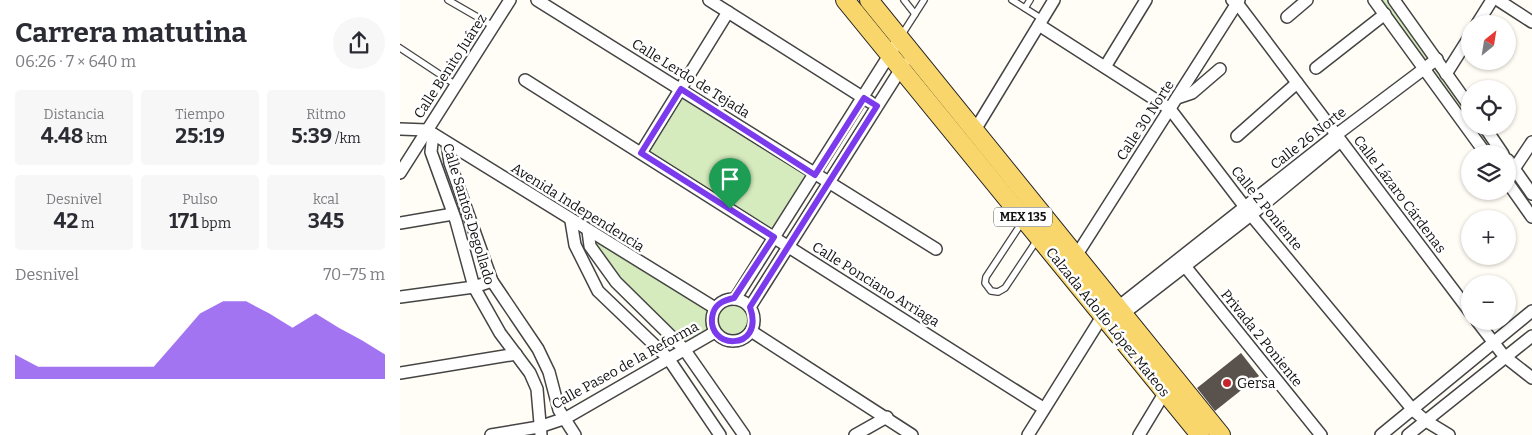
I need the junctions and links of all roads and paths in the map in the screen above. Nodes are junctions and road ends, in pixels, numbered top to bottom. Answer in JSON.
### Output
{"nodes":[{"id":1,"x":448,"y":0,"type":"edge"},
{"id":2,"x":510,"y":0,"type":"edge"},
{"id":3,"x":537,"y":0,"type":"edge"},
{"id":4,"x":709,"y":0,"type":"edge"},
{"id":5,"x":845,"y":0,"type":"edge"},
{"id":6,"x":869,"y":0,"type":"edge"},
{"id":7,"x":904,"y":0,"type":"edge"},
{"id":8,"x":924,"y":0,"type":"edge"},
{"id":9,"x":1012,"y":0,"type":"edge"},
{"id":10,"x":1030,"y":0,"type":"edge"},
{"id":11,"x":1054,"y":0,"type":"edge"},
{"id":12,"x":1146,"y":0,"type":"edge"},
{"id":13,"x":1307,"y":0,"type":"edge"},
{"id":14,"x":1374,"y":0,"type":"edge"},
{"id":15,"x":1394,"y":0,"type":"edge"},
{"id":16,"x":1492,"y":0,"type":"edge"},
{"id":17,"x":1498,"y":0,"type":"edge"},
{"id":18,"x":1236,"y":1,"type":"edge"},
{"id":19,"x":1025,"y":8,"type":"junction"},
{"id":20,"x":728,"y":12,"type":"junction"},
{"id":21,"x":915,"y":14,"type":"junction"},
{"id":22,"x":1384,"y":14,"type":"junction"},
{"id":23,"x":1483,"y":15,"type":"edge"},
{"id":24,"x":1287,"y":17,"type":"dead end"},
{"id":25,"x":1040,"y":22,"type":"junction"},
{"id":26,"x":1532,"y":22,"type":"edge"},
{"id":27,"x":493,"y":26,"type":"junction"},
{"id":28,"x":900,"y":38,"type":"junction"},
{"id":29,"x":1461,"y":45,"type":"edge"},
{"id":30,"x":400,"y":48,"type":"edge"},
{"id":31,"x":912,"y":53,"type":"junction"},
{"id":32,"x":896,"y":62,"type":"junction"},
{"id":33,"x":1441,"y":65,"type":"junction"},
{"id":34,"x":1105,"y":67,"type":"junction"},
{"id":35,"x":1316,"y":68,"type":"dead end"},
{"id":36,"x":1220,"y":70,"type":"dead end"},
{"id":37,"x":1426,"y":70,"type":"junction"},
{"id":38,"x":525,"y":80,"type":"dead end"},
{"id":39,"x":1297,"y":83,"type":"junction"},
{"id":40,"x":456,"y":85,"type":"junction"},
{"id":41,"x":681,"y":89,"type":"junction"},
{"id":42,"x":1461,"y":94,"type":"edge"},
{"id":43,"x":864,"y":98,"type":"junction"},
{"id":44,"x":1177,"y":98,"type":"junction"},
{"id":45,"x":877,"y":106,"type":"junction"},
{"id":46,"x":1170,"y":109,"type":"junction"},
{"id":47,"x":975,"y":130,"type":"junction"},
{"id":48,"x":402,"y":131,"type":"edge"},
{"id":49,"x":430,"y":132,"type":"junction"},
{"id":50,"x":1237,"y":136,"type":"dead end"},
{"id":51,"x":1338,"y":138,"type":"junction"},
{"id":52,"x":1532,"y":142,"type":"edge"},
{"id":53,"x":447,"y":143,"type":"junction"},
{"id":54,"x":1480,"y":145,"type":"edge"},
{"id":55,"x":641,"y":153,"type":"junction"},
{"id":56,"x":1516,"y":160,"type":"edge"},
{"id":57,"x":1516,"y":172,"type":"edge"},
{"id":58,"x":400,"y":173,"type":"edge"},
{"id":59,"x":815,"y":175,"type":"junction"},
{"id":60,"x":828,"y":183,"type":"junction"},
{"id":61,"x":1516,"y":194,"type":"edge"},
{"id":62,"x":1532,"y":194,"type":"edge"},
{"id":63,"x":1249,"y":211,"type":"junction"},
{"id":64,"x":453,"y":214,"type":"junction"},
{"id":65,"x":1532,"y":217,"type":"edge"},
{"id":66,"x":1025,"y":220,"type":"junction"},
{"id":67,"x":572,"y":221,"type":"junction"},
{"id":68,"x":400,"y":223,"type":"edge"},
{"id":69,"x":588,"y":231,"type":"junction"},
{"id":70,"x":774,"y":237,"type":"junction"},
{"id":71,"x":1039,"y":237,"type":"junction"},
{"id":72,"x":789,"y":246,"type":"junction"},
{"id":73,"x":936,"y":249,"type":"dead end"},
{"id":74,"x":1076,"y":256,"type":"junction"},
{"id":75,"x":1182,"y":263,"type":"junction"},
{"id":76,"x":492,"y":281,"type":"junction"},
{"id":77,"x":474,"y":287,"type":"junction"},
{"id":78,"x":400,"y":297,"type":"edge"},
{"id":79,"x":734,"y":298,"type":"junction"},
{"id":80,"x":1461,"y":300,"type":"edge"},
{"id":81,"x":750,"y":307,"type":"junction"},
{"id":82,"x":714,"y":308,"type":"junction"},
{"id":83,"x":1532,"y":311,"type":"edge"},
{"id":84,"x":1110,"y":318,"type":"junction"},
{"id":85,"x":1484,"y":330,"type":"edge"},
{"id":86,"x":751,"y":331,"type":"junction"},
{"id":87,"x":715,"y":332,"type":"junction"},
{"id":88,"x":1532,"y":336,"type":"edge"},
{"id":89,"x":1494,"y":344,"type":"junction"},
{"id":90,"x":684,"y":349,"type":"junction"},
{"id":91,"x":516,"y":354,"type":"junction"},
{"id":92,"x":1504,"y":356,"type":"junction"},
{"id":93,"x":668,"y":358,"type":"junction"},
{"id":94,"x":400,"y":373,"type":"edge"},
{"id":95,"x":1532,"y":378,"type":"edge"},
{"id":96,"x":1165,"y":392,"type":"junction"},
{"id":97,"x":1043,"y":408,"type":"junction"},
{"id":98,"x":1413,"y":410,"type":"junction"},
{"id":99,"x":887,"y":417,"type":"junction"},
{"id":100,"x":566,"y":418,"type":"junction"},
{"id":101,"x":1426,"y":421,"type":"junction"},
{"id":102,"x":540,"y":431,"type":"edge"},
{"id":103,"x":492,"y":435,"type":"edge"},
{"id":104,"x":575,"y":435,"type":"edge"},
{"id":105,"x":720,"y":435,"type":"edge"},
{"id":106,"x":744,"y":435,"type":"edge"},
{"id":107,"x":855,"y":435,"type":"edge"},
{"id":108,"x":912,"y":435,"type":"edge"},
{"id":109,"x":1028,"y":435,"type":"edge"},
{"id":110,"x":1139,"y":435,"type":"edge"},
{"id":111,"x":1200,"y":435,"type":"edge"},
{"id":112,"x":1221,"y":435,"type":"edge"},
{"id":113,"x":1321,"y":435,"type":"edge"},
{"id":114,"x":1381,"y":435,"type":"edge"},
{"id":115,"x":1408,"y":435,"type":"edge"},
{"id":116,"x":1450,"y":435,"type":"edge"}],
"edges":[{"from":1,"to":27,"type":"lane"},
{"from":2,"to":27,"type":"street","name":"Calle Benito Juárez"},
{"from":3,"to":41,"type":"street","name":"Calle Lerdo de Tejada"},
{"from":4,"to":20,"type":"street"},
{"from":5,"to":32,"type":"main road","name":"Calzada Adolfo López Mateos","number":"MEX 135"},
{"from":6,"to":28,"type":"main road","name":"Calzada Adolfo López Mateos","number":"MEX 135"},
{"from":7,"to":21,"type":"lane"},
{"from":8,"to":21,"type":"lane"},
{"from":9,"to":19,"type":"lane"},
{"from":10,"to":19,"type":"lane"},
{"from":11,"to":25,"type":"street"},
{"from":12,"to":34,"type":"street"},
{"from":13,"to":24,"type":"street"},
{"from":14,"to":22,"type":"street"},
{"from":15,"to":33,"type":"street"},
{"from":16,"to":23,"type":"street"},
{"from":17,"to":26,"type":"street"},
{"from":18,"to":39,"type":"street","name":"Calle Lázaro Cárdenas"},
{"from":18,"to":44,"type":"street","name":"Calle 30 Norte"},
{"from":19,"to":25,"type":"lane"},
{"from":20,"to":41,"type":"street"},
{"from":20,"to":43,"type":"street"},
{"from":21,"to":28,"type":"lane"},
{"from":22,"to":35,"type":"street"},
{"from":22,"to":37,"type":"street"},
{"from":25,"to":34,"type":"street","name":"Calle 2 Poniente"},
{"from":25,"to":47,"type":"street"},
{"from":27,"to":40,"type":"street","name":"Calle Benito Juárez"},
{"from":28,"to":31,"type":"main road","name":"Calzada Adolfo López Mateos","number":"MEX 135"},
{"from":28,"to":32,"type":"street"},
{"from":29,"to":33,"type":"street","name":"Calle 26 Norte"},
{"from":30,"to":40,"type":"lane"},
{"from":31,"to":32,"type":"street"},
{"from":31,"to":47,"type":"main road","name":"Calzada Adolfo López Mateos","number":"MEX 135"},
{"from":32,"to":43,"type":"street"},
{"from":32,"to":45,"type":"street"},
{"from":32,"to":66,"type":"main road","name":"Calzada Adolfo López Mateos","number":"MEX 135"},
{"from":33,"to":37,"type":"street","name":"Calle 26 Norte"},
{"from":33,"to":42,"type":"street"},
{"from":34,"to":46,"type":"street","name":"Calle 2 Poniente"},
{"from":36,"to":44,"type":"street"},
{"from":37,"to":51,"type":"street","name":"Calle 26 Norte"},
{"from":37,"to":54,"type":"street"},
{"from":38,"to":55,"type":"street","name":"Calle Ponciano Arriaga"},
{"from":39,"to":50,"type":"street"},
{"from":39,"to":51,"type":"street","name":"Calle Lázaro Cárdenas"},
{"from":40,"to":49,"type":"street","name":"Calle Benito Juárez"},
{"from":41,"to":55,"type":"street"},
{"from":41,"to":59,"type":"street","name":"Calle Lerdo de Tejada"},
{"from":43,"to":45,"type":"street"},
{"from":43,"to":59,"type":"street"},
{"from":44,"to":46,"type":"street","name":"Calle 30 Norte"},
{"from":45,"to":60,"type":"street"},
{"from":46,"to":63,"type":"street","name":"Calle 2 Poniente"},
{"from":46,"to":74,"type":"street","name":"Calle 30 Norte"},
{"from":47,"to":74,"type":"main road","name":"Calzada Adolfo López Mateos","number":"MEX 135"},
{"from":48,"to":49,"type":"street"},
{"from":49,"to":53,"type":"street","name":"Avenida Independencia"},
{"from":49,"to":58,"type":"street","name":"Calle Benito Juárez"},
{"from":49,"to":64,"type":"street","name":"Calle Santos Degollado"},
{"from":51,"to":63,"type":"street","name":"Calle 26 Norte"},
{"from":51,"to":80,"type":"street","name":"Calle Lázaro Cárdenas"},
{"from":52,"to":56,"type":"street"},
{"from":53,"to":67,"type":"street","name":"Avenida Independencia"},
{"from":53,"to":76,"type":"street","name":"Calle Santos Degollado"},
{"from":55,"to":70,"type":"street","name":"Calle Ponciano Arriaga"},
{"from":57,"to":62,"type":"street"},
{"from":59,"to":60,"type":"street","name":"Calle Lerdo de Tejada"},
{"from":59,"to":70,"type":"street"},
{"from":60,"to":72,"type":"street"},
{"from":60,"to":73,"type":"street","name":"Calle Lerdo de Tejada"},
{"from":61,"to":65,"type":"street"},
{"from":63,"to":75,"type":"street","name":"Calle 26 Norte"},
{"from":63,"to":98,"type":"street","name":"Calle 2 Poniente"},
{"from":64,"to":68,"type":"street"},
{"from":64,"to":77,"type":"street","name":"Calle Santos Degollado"},
{"from":66,"to":71,"type":"main road","name":"Calzada Adolfo López Mateos","number":"MEX 135"},
{"from":66,"to":71,"type":"lane"},
{"from":67,"to":69,"type":"street","name":"Avenida Independencia"},
{"from":67,"to":93,"type":"street"},
{"from":69,"to":82,"type":"street","name":"Avenida Independencia"},
{"from":69,"to":90,"type":"street"},
{"from":70,"to":72,"type":"street","name":"Calle Ponciano Arriaga"},
{"from":70,"to":79,"type":"street"},
{"from":71,"to":84,"type":"main road","name":"Calzada Adolfo López Mateos","number":"MEX 135"},
{"from":72,"to":81,"type":"street"},
{"from":72,"to":97,"type":"street","name":"Calle Ponciano Arriaga"},
{"from":74,"to":84,"type":"main road","name":"Calzada Adolfo López Mateos","number":"MEX 135"},
{"from":75,"to":84,"type":"street","name":"Calle 26 Norte"},
{"from":75,"to":113,"type":"street","name":"Privada 2 Poniente"},
{"from":76,"to":77,"type":"street"},
{"from":76,"to":100,"type":"street","name":"Calle Santos Degollado"},
{"from":77,"to":78,"type":"street"},
{"from":77,"to":91,"type":"street","name":"Calle Santos Degollado"},
{"from":79,"to":81,"type":"street"},
{"from":79,"to":82,"type":"street"},
{"from":81,"to":86,"type":"street"},
{"from":82,"to":87,"type":"street"},
{"from":83,"to":89,"type":"street"},
{"from":84,"to":96,"type":"main road","name":"Calzada Adolfo López Mateos","number":"MEX 135"},
{"from":84,"to":97,"type":"street","name":"Calle 26 Norte"},
{"from":84,"to":112,"type":"main road","name":"Calzada Adolfo López Mateos","number":"MEX 135"},
{"from":85,"to":89,"type":"street"},
{"from":86,"to":87,"type":"street"},
{"from":86,"to":99,"type":"street"},
{"from":87,"to":90,"type":"street","name":"Calle Paseo de la Reforma"},
{"from":88,"to":92,"type":"street"},
{"from":89,"to":92,"type":"street"},
{"from":89,"to":98,"type":"street"},
{"from":90,"to":93,"type":"street","name":"Calle Paseo de la Reforma"},
{"from":90,"to":106,"type":"street"},
{"from":91,"to":94,"type":"street"},
{"from":91,"to":102,"type":"street","name":"Calle Santos Degollado"},
{"from":92,"to":95,"type":"street"},
{"from":92,"to":101,"type":"street"},
{"from":93,"to":100,"type":"street","name":"Calle Paseo de la Reforma"},
{"from":93,"to":105,"type":"street"},
{"from":96,"to":110,"type":"street"},
{"from":96,"to":111,"type":"main road","name":"Calzada Adolfo López Mateos","number":"MEX 135"},
{"from":97,"to":109,"type":"street","name":"Calle 26 Norte"},
{"from":98,"to":101,"type":"street","name":"Calle 2 Poniente"},
{"from":98,"to":114,"type":"street"},
{"from":99,"to":107,"type":"street"},
{"from":99,"to":108,"type":"street"},
{"from":100,"to":102,"type":"street","name":"Calle Paseo de la Reforma"},
{"from":100,"to":104,"type":"street","name":"Calle Santos Degollado"},
{"from":101,"to":115,"type":"street"},
{"from":101,"to":116,"type":"street","name":"Calle 2 Poniente"},
{"from":102,"to":103,"type":"street","name":"Calle Paseo de la Reforma"}]}
